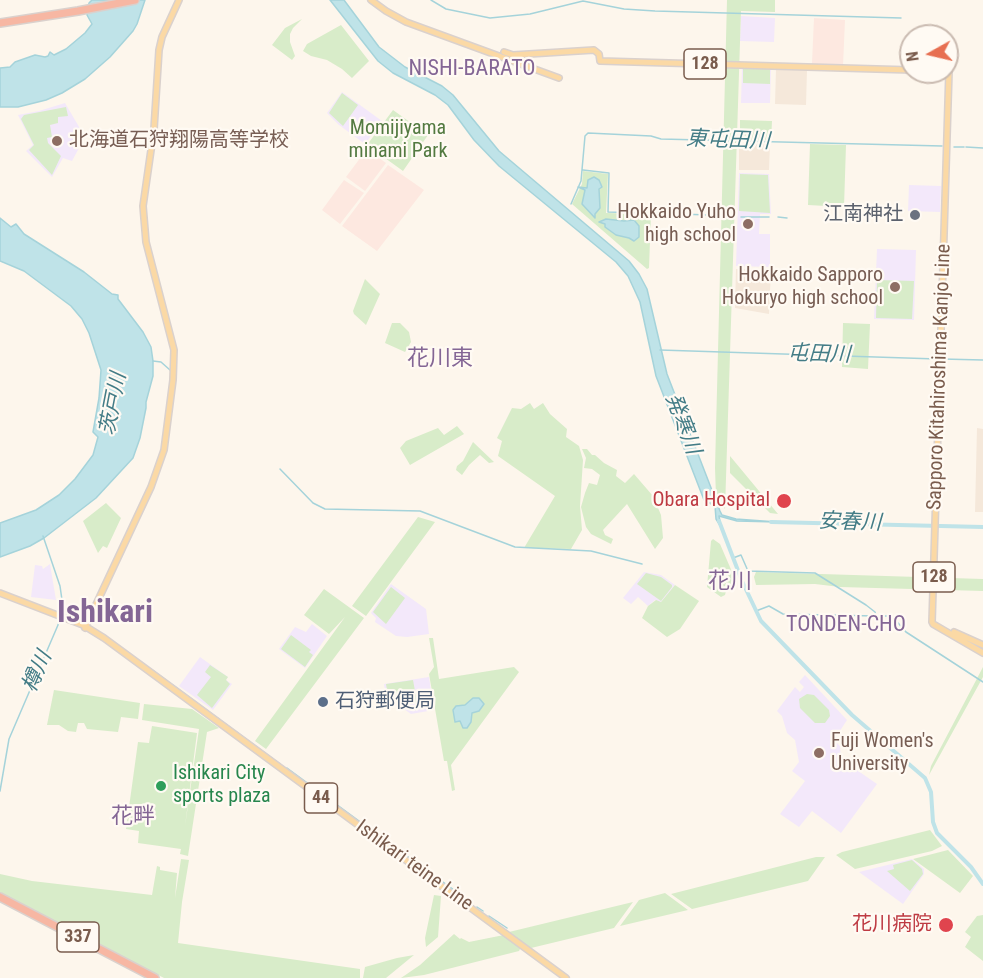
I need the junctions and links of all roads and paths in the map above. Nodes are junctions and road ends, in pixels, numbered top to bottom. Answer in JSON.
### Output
{"nodes":[{"id":1,"x":120,"y":0,"type":"edge"},
{"id":2,"x":135,"y":0,"type":"edge"},
{"id":3,"x":179,"y":0,"type":"edge"},
{"id":4,"x":371,"y":0,"type":"edge"},
{"id":5,"x":78,"y":9,"type":"junction"},
{"id":6,"x":0,"y":21,"type":"edge"},
{"id":7,"x":504,"y":52,"type":"dead end"},
{"id":8,"x":899,"y":70,"type":"edge"},
{"id":9,"x":559,"y":78,"type":"dead end"},
{"id":10,"x":949,"y":84,"type":"edge"},
{"id":11,"x":949,"y":84,"type":"edge"},
{"id":12,"x":942,"y":359,"type":"junction"},
{"id":13,"x":937,"y":526,"type":"junction"},
{"id":14,"x":0,"y":594,"type":"edge"},
{"id":15,"x":85,"y":628,"type":"junction"},
{"id":16,"x":983,"y":645,"type":"edge"},
{"id":17,"x":983,"y":653,"type":"edge"},
{"id":18,"x":0,"y":898,"type":"edge"},
{"id":19,"x":150,"y":978,"type":"edge"},
{"id":20,"x":155,"y":978,"type":"edge"},
{"id":21,"x":566,"y":978,"type":"edge"}],
"edges":[{"from":1,"to":5,"type":"highway"},
{"from":2,"to":5,"type":"highway"},
{"from":3,"to":15,"type":"main road"},
{"from":4,"to":9,"type":"main road"},
{"from":5,"to":6,"type":"highway"},
{"from":7,"to":8,"type":"main road","number":"128"},
{"from":10,"to":12,"type":"main road","name":"Sapporo Kitahiroshima Kanjo Line","number":"128"},
{"from":11,"to":12,"type":"main road","name":"Sapporo Kitahiroshima Kanjo Line","number":"128"},
{"from":12,"to":13,"type":"main road","name":"Sapporo Kitahiroshima Kanjo Line","number":"128"},
{"from":12,"to":13,"type":"main road","name":"Sapporo Kitahiroshima Kanjo Line","number":"128"},
{"from":13,"to":16,"type":"main road","number":"128"},
{"from":13,"to":17,"type":"main road","name":"Sapporo Kitahiroshima Kanjo Line","number":"128"},
{"from":14,"to":15,"type":"main road","name":"Ishikari teine Line","number":"44"},
{"from":15,"to":21,"type":"main road","name":"Ishikari teine Line","number":"44"},
{"from":18,"to":19,"type":"highway","number":"337"},
{"from":18,"to":20,"type":"highway","number":"337"}]}
